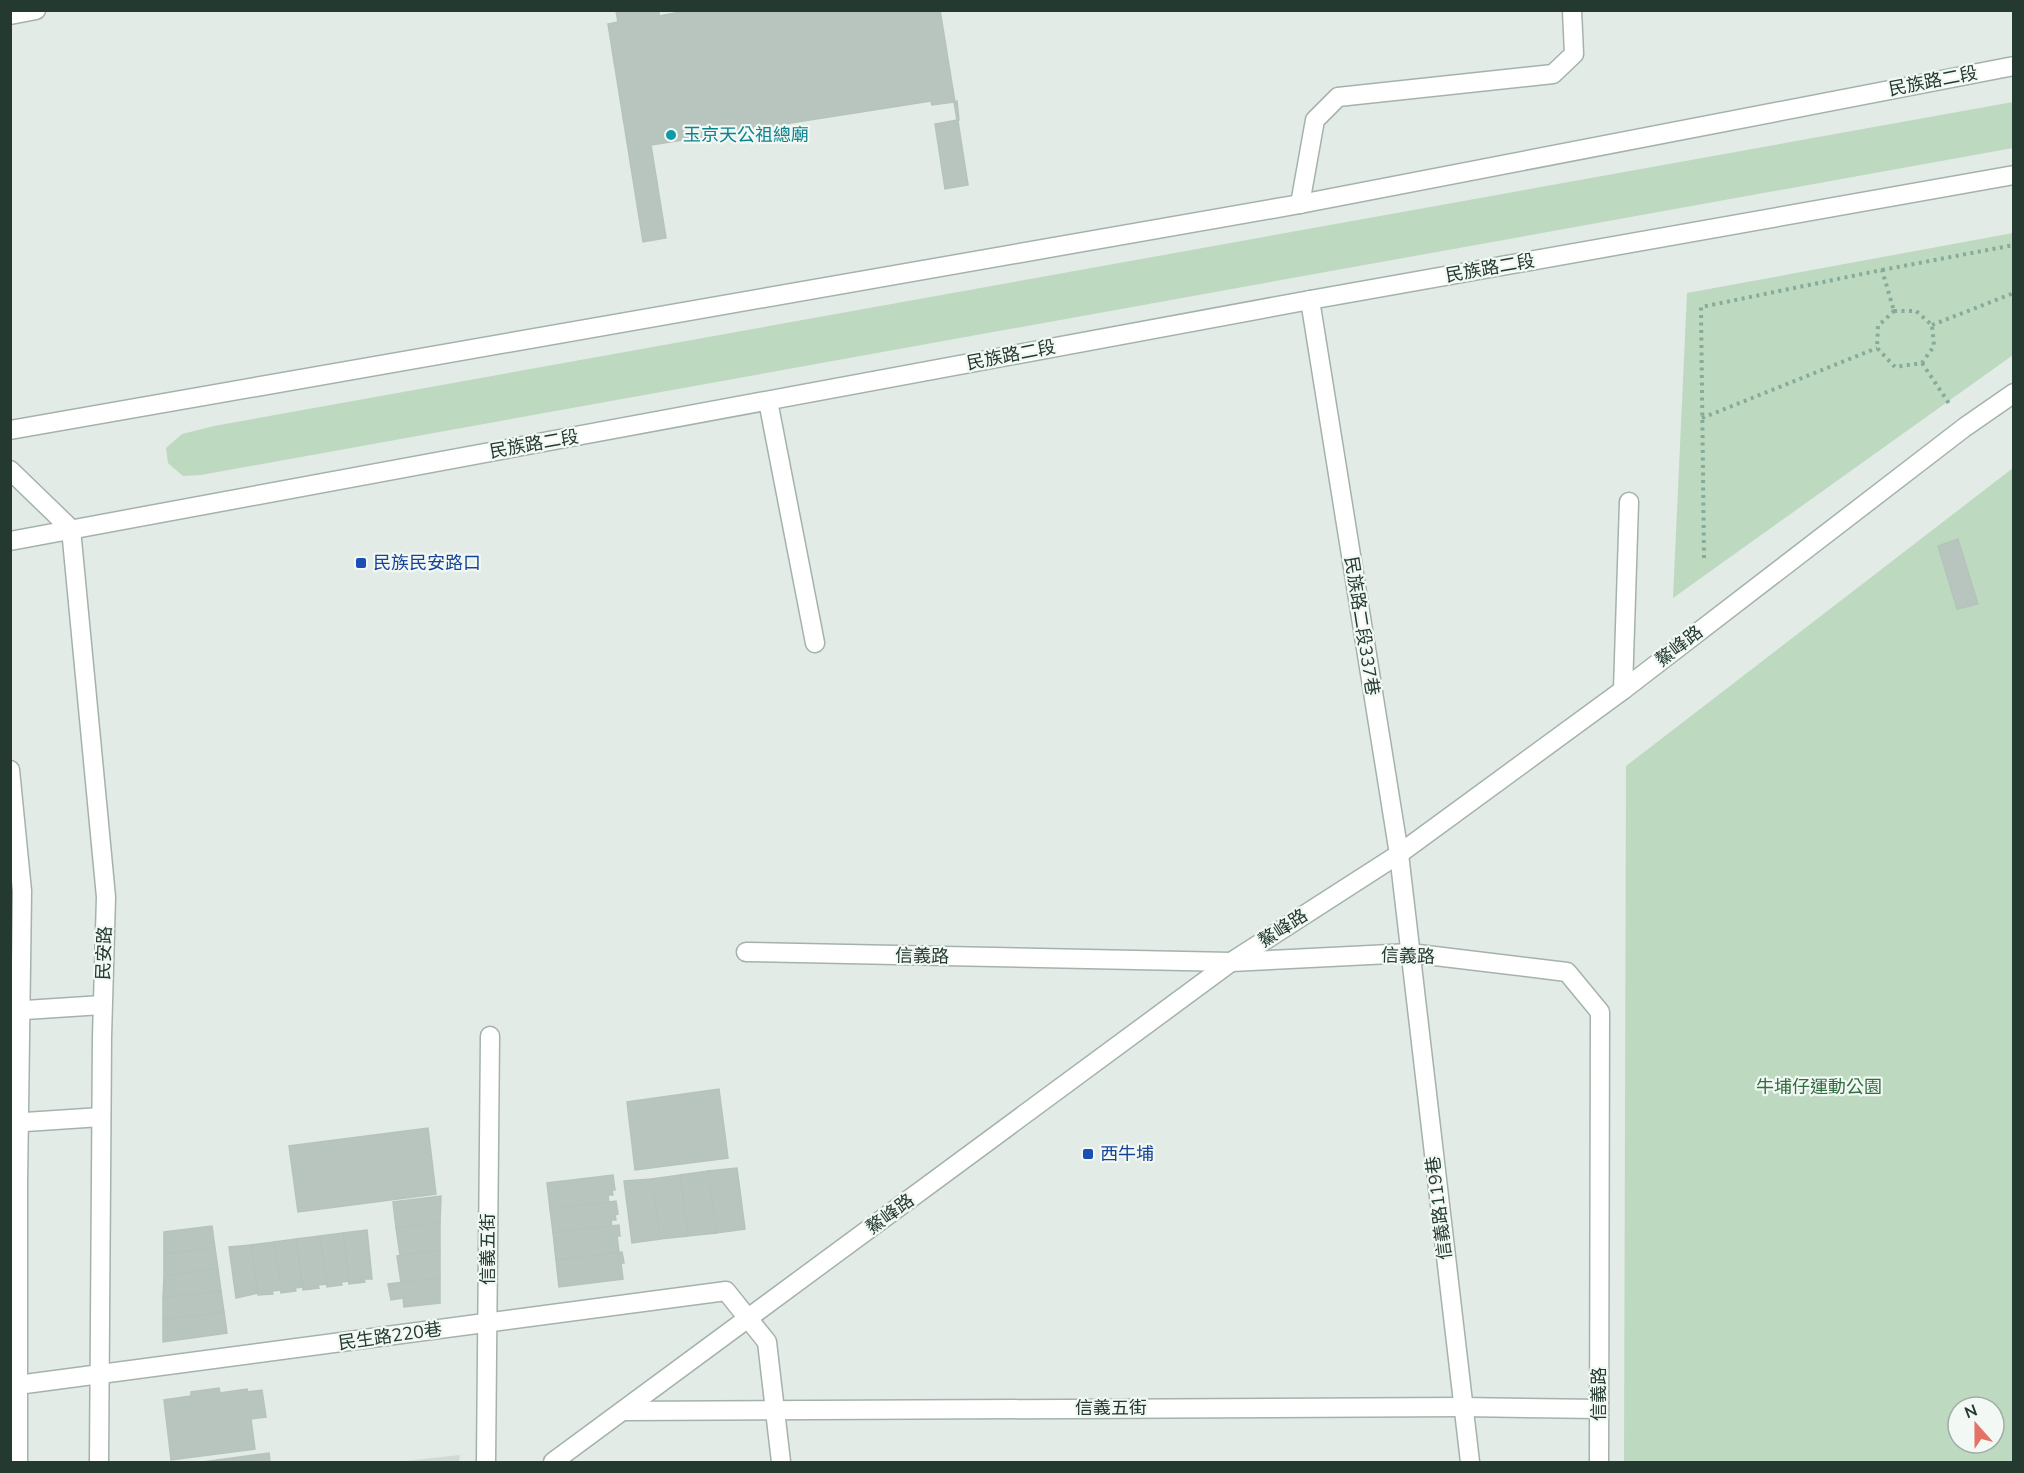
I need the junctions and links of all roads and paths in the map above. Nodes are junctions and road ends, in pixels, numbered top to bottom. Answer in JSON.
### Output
{"nodes":[{"id":1,"x":36,"y":10,"type":"edge"},
{"id":2,"x":1572,"y":10,"type":"edge"},
{"id":3,"x":10,"y":15,"type":"edge"},
{"id":4,"x":2013,"y":66,"type":"edge"},
{"id":5,"x":2013,"y":175,"type":"edge"},
{"id":6,"x":1300,"y":204,"type":"junction"},
{"id":7,"x":2013,"y":245,"type":"edge"},
{"id":8,"x":1881,"y":270,"type":"junction"},
{"id":9,"x":2013,"y":292,"type":"edge"},
{"id":10,"x":1310,"y":300,"type":"junction"},
{"id":11,"x":1894,"y":311,"type":"junction"},
{"id":12,"x":1932,"y":325,"type":"junction"},
{"id":13,"x":1876,"y":348,"type":"junction"},
{"id":14,"x":1922,"y":363,"type":"junction"},
{"id":15,"x":2013,"y":393,"type":"edge"},
{"id":16,"x":768,"y":401,"type":"junction"},
{"id":17,"x":1702,"y":418,"type":"junction"},
{"id":18,"x":1965,"y":427,"type":"junction"},
{"id":19,"x":10,"y":430,"type":"edge"},
{"id":20,"x":10,"y":470,"type":"edge"},
{"id":21,"x":1629,"y":502,"type":"dead end"},
{"id":22,"x":71,"y":529,"type":"junction"},
{"id":23,"x":10,"y":541,"type":"edge"},
{"id":24,"x":1704,"y":558,"type":"dead end"},
{"id":25,"x":815,"y":643,"type":"dead end"},
{"id":26,"x":1623,"y":690,"type":"junction"},
{"id":27,"x":10,"y":770,"type":"edge"},
{"id":28,"x":1399,"y":854,"type":"junction"},
{"id":29,"x":15,"y":865,"type":"edge"},
{"id":30,"x":746,"y":952,"type":"dead end"},
{"id":31,"x":1410,"y":953,"type":"junction"},
{"id":32,"x":1231,"y":962,"type":"junction"},
{"id":33,"x":102,"y":1005,"type":"junction"},
{"id":34,"x":15,"y":1011,"type":"edge"},
{"id":35,"x":490,"y":1036,"type":"dead end"},
{"id":36,"x":101,"y":1117,"type":"junction"},
{"id":37,"x":15,"y":1122,"type":"edge"},
{"id":38,"x":748,"y":1319,"type":"junction"},
{"id":39,"x":488,"y":1323,"type":"junction"},
{"id":40,"x":100,"y":1375,"type":"junction"},
{"id":41,"x":15,"y":1385,"type":"edge"},
{"id":42,"x":1462,"y":1407,"type":"junction"},
{"id":43,"x":1599,"y":1409,"type":"junction"},
{"id":44,"x":775,"y":1410,"type":"junction"},
{"id":45,"x":624,"y":1411,"type":"junction"},
{"id":46,"x":18,"y":1462,"type":"edge"},
{"id":47,"x":99,"y":1462,"type":"edge"},
{"id":48,"x":486,"y":1462,"type":"edge"},
{"id":49,"x":553,"y":1462,"type":"edge"},
{"id":50,"x":781,"y":1462,"type":"edge"},
{"id":51,"x":1470,"y":1462,"type":"edge"},
{"id":52,"x":1599,"y":1462,"type":"edge"}],
"edges":[{"from":1,"to":3,"type":"street"},
{"from":2,"to":6,"type":"street"},
{"from":4,"to":6,"type":"street","name":"民族路二段"},
{"from":5,"to":10,"type":"street","name":"民族路二段"},
{"from":6,"to":19,"type":"street","name":"民族路二段"},
{"from":7,"to":8,"type":"path"},
{"from":8,"to":11,"type":"path"},
{"from":8,"to":17,"type":"path"},
{"from":9,"to":12,"type":"path"},
{"from":10,"to":16,"type":"street","name":"民族路二段"},
{"from":10,"to":28,"type":"street","name":"民族路二段337巷"},
{"from":11,"to":12,"type":"path"},
{"from":11,"to":13,"type":"path"},
{"from":12,"to":14,"type":"path"},
{"from":13,"to":14,"type":"path"},
{"from":13,"to":17,"type":"path"},
{"from":14,"to":18,"type":"path"},
{"from":15,"to":18,"type":"street","name":"鰲峰路"},
{"from":16,"to":22,"type":"street","name":"民族路二段"},
{"from":16,"to":25,"type":"street"},
{"from":17,"to":24,"type":"path"},
{"from":18,"to":26,"type":"street","name":"鰲峰路"},
{"from":20,"to":22,"type":"street"},
{"from":21,"to":26,"type":"street"},
{"from":22,"to":23,"type":"street","name":"民族路二段"},
{"from":22,"to":33,"type":"street","name":"民安路"},
{"from":26,"to":28,"type":"street","name":"鰲峰路"},
{"from":27,"to":29,"type":"street"},
{"from":28,"to":31,"type":"street","name":"民族路二段337巷"},
{"from":28,"to":32,"type":"street","name":"鰲峰路"},
{"from":29,"to":34,"type":"street"},
{"from":30,"to":32,"type":"street","name":"信義路"},
{"from":31,"to":32,"type":"street","name":"信義路"},
{"from":31,"to":42,"type":"street","name":"信義路119巷"},
{"from":31,"to":43,"type":"street","name":"信義路"},
{"from":32,"to":38,"type":"street","name":"鰲峰路"},
{"from":33,"to":34,"type":"street"},
{"from":33,"to":36,"type":"street","name":"民安路"},
{"from":34,"to":37,"type":"street"},
{"from":35,"to":39,"type":"street","name":"信義五街"},
{"from":36,"to":37,"type":"street"},
{"from":36,"to":40,"type":"street","name":"民安路"},
{"from":37,"to":41,"type":"street"},
{"from":38,"to":39,"type":"street","name":"民生路220巷"},
{"from":38,"to":44,"type":"street"},
{"from":38,"to":45,"type":"street","name":"鰲峰路"},
{"from":39,"to":40,"type":"street","name":"民生路220巷"},
{"from":39,"to":48,"type":"street","name":"信義五街"},
{"from":40,"to":41,"type":"street","name":"民生路220巷"},
{"from":40,"to":47,"type":"street","name":"民安路"},
{"from":41,"to":46,"type":"street"},
{"from":42,"to":43,"type":"street","name":"信義五街"},
{"from":42,"to":44,"type":"street","name":"信義五街"},
{"from":42,"to":51,"type":"street","name":"信義路119巷"},
{"from":43,"to":52,"type":"street","name":"信義路"},
{"from":44,"to":45,"type":"street","name":"信義五街"},
{"from":44,"to":50,"type":"street"},
{"from":45,"to":49,"type":"street","name":"鰲峰路"}]}
